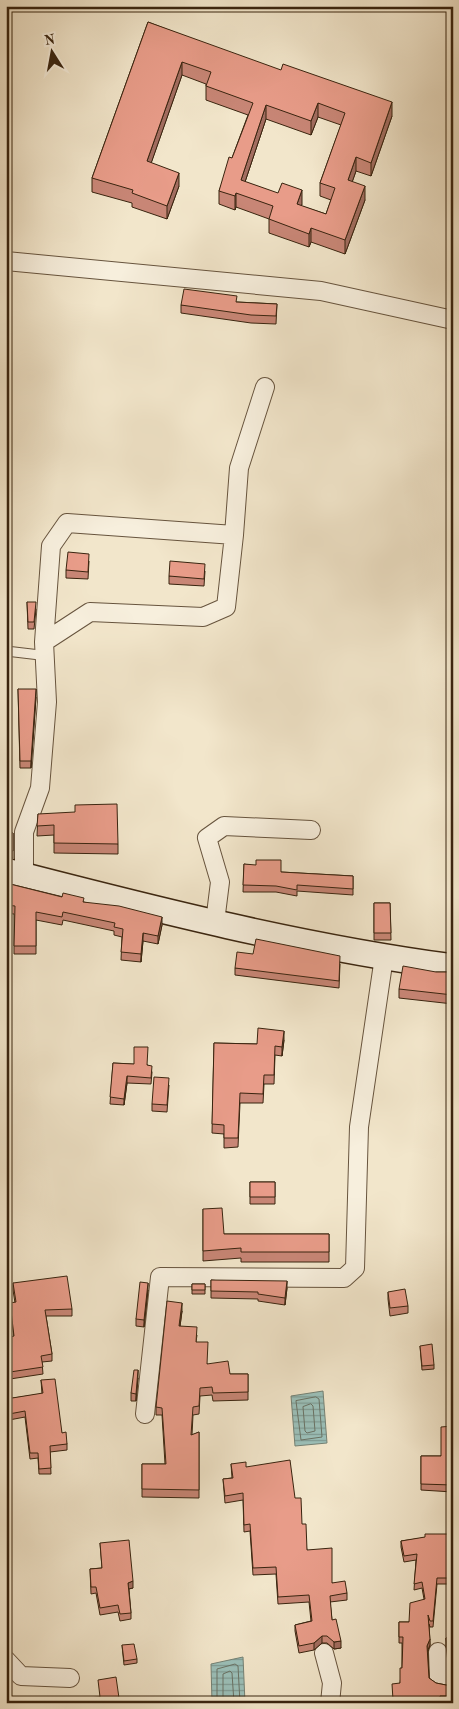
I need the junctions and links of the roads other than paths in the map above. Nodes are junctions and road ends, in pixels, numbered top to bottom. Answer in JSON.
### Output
{"nodes":[{"id":1,"x":6,"y":261,"type":"edge"},
{"id":2,"x":453,"y":320,"type":"edge"},
{"id":3,"x":265,"y":387,"type":"dead end"},
{"id":4,"x":234,"y":535,"type":"junction"},
{"id":5,"x":42,"y":648,"type":"junction"},
{"id":6,"x":6,"y":651,"type":"edge"},
{"id":7,"x":311,"y":830,"type":"dead end"},
{"id":8,"x":15,"y":874,"type":"edge"},
{"id":9,"x":216,"y":922,"type":"junction"},
{"id":10,"x":384,"y":957,"type":"junction"},
{"id":11,"x":453,"y":967,"type":"edge"},
{"id":12,"x":145,"y":1414,"type":"dead end"},
{"id":13,"x":438,"y":1652,"type":"dead end"},
{"id":14,"x":324,"y":1653,"type":"dead end"},
{"id":15,"x":6,"y":1660,"type":"edge"},
{"id":16,"x":70,"y":1678,"type":"dead end"},
{"id":17,"x":453,"y":1682,"type":"edge"},
{"id":18,"x":330,"y":1703,"type":"edge"}],
"edges":[{"from":1,"to":2,"type":"street"},
{"from":3,"to":4,"type":"street"},
{"from":4,"to":5,"type":"street"},
{"from":4,"to":5,"type":"street"},
{"from":5,"to":6,"type":"lane"},
{"from":5,"to":8,"type":"street"},
{"from":7,"to":9,"type":"street"},
{"from":8,"to":9,"type":"street"},
{"from":9,"to":10,"type":"street"},
{"from":10,"to":11,"type":"street"},
{"from":10,"to":12,"type":"street"},
{"from":13,"to":17,"type":"street"},
{"from":14,"to":18,"type":"street"},
{"from":15,"to":16,"type":"street"}]}
